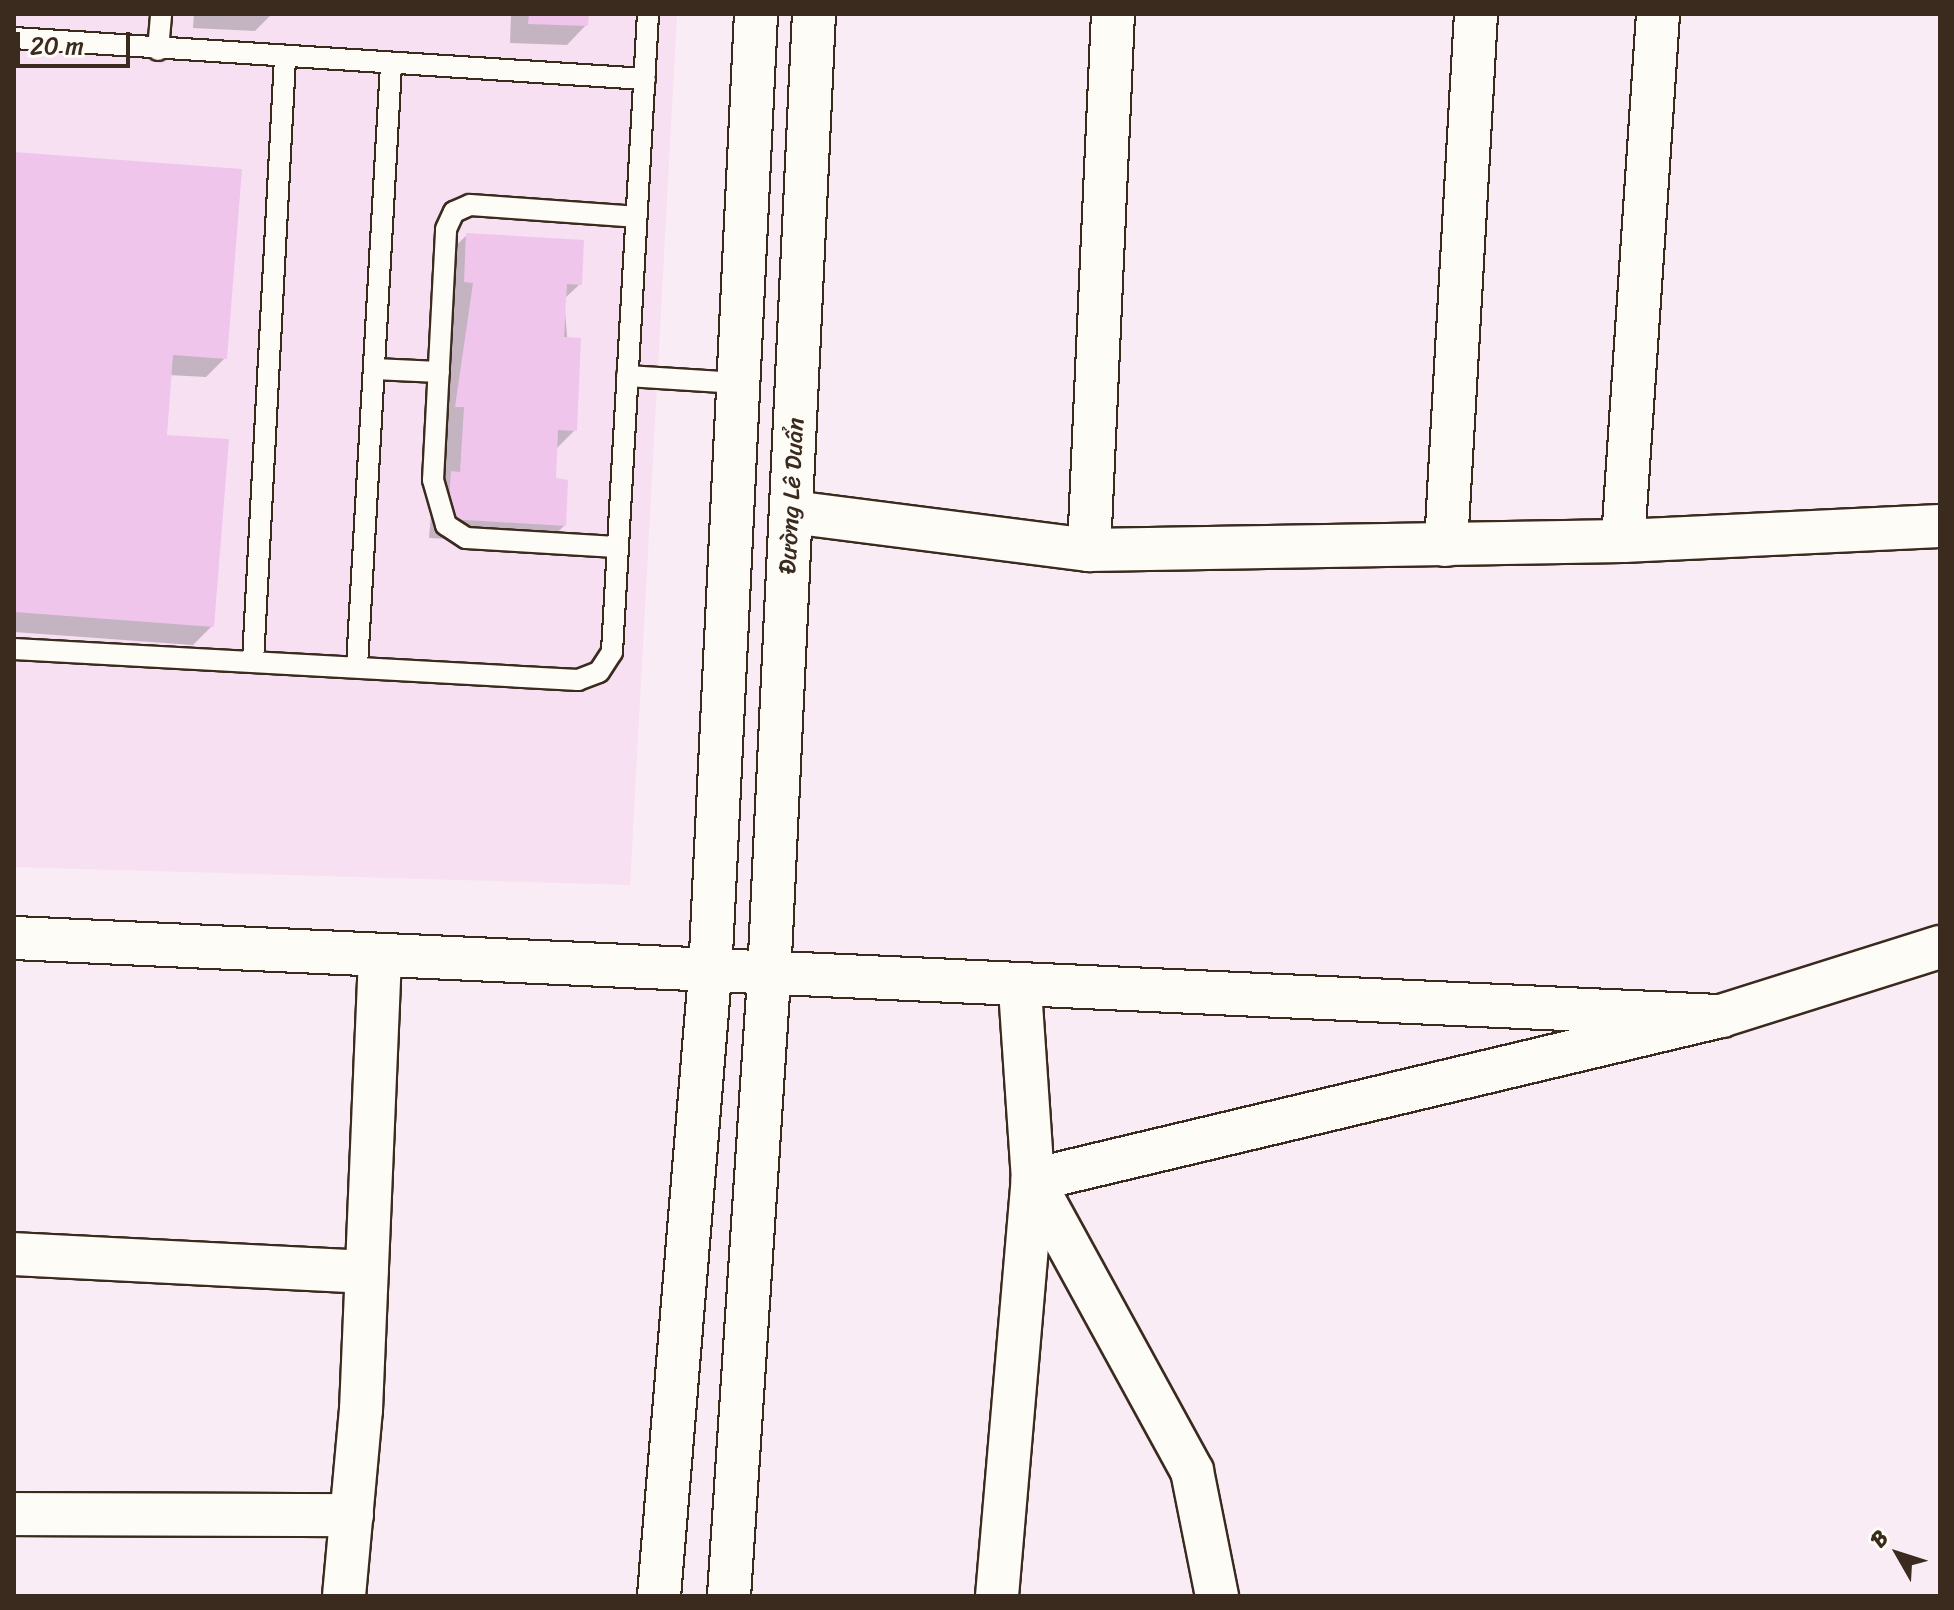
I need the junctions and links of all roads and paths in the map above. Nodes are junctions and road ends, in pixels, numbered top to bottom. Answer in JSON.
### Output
{"nodes":[{"id":1,"x":161,"y":14,"type":"edge"},
{"id":2,"x":648,"y":14,"type":"edge"},
{"id":3,"x":756,"y":14,"type":"edge"},
{"id":4,"x":814,"y":14,"type":"edge"},
{"id":5,"x":1113,"y":14,"type":"edge"},
{"id":6,"x":1476,"y":14,"type":"edge"},
{"id":7,"x":1658,"y":14,"type":"edge"},
{"id":8,"x":14,"y":38,"type":"edge"},
{"id":9,"x":158,"y":50,"type":"junction"},
{"id":10,"x":285,"y":58,"type":"junction"},
{"id":11,"x":391,"y":66,"type":"junction"},
{"id":12,"x":645,"y":79,"type":"junction"},
{"id":13,"x":636,"y":217,"type":"junction"},
{"id":14,"x":374,"y":369,"type":"junction"},
{"id":15,"x":439,"y":372,"type":"junction"},
{"id":16,"x":627,"y":376,"type":"junction"},
{"id":17,"x":738,"y":383,"type":"junction"},
{"id":18,"x":792,"y":512,"type":"junction"},
{"id":19,"x":1940,"y":526,"type":"edge"},
{"id":20,"x":1623,"y":541,"type":"junction"},
{"id":21,"x":1446,"y":545,"type":"junction"},
{"id":22,"x":616,"y":547,"type":"junction"},
{"id":23,"x":1089,"y":550,"type":"junction"},
{"id":24,"x":14,"y":649,"type":"edge"},
{"id":25,"x":253,"y":661,"type":"junction"},
{"id":26,"x":357,"y":666,"type":"junction"},
{"id":27,"x":14,"y":938,"type":"edge"},
{"id":28,"x":1940,"y":947,"type":"edge"},
{"id":29,"x":380,"y":958,"type":"junction"},
{"id":30,"x":710,"y":975,"type":"junction"},
{"id":31,"x":769,"y":978,"type":"junction"},
{"id":32,"x":1020,"y":989,"type":"junction"},
{"id":33,"x":1721,"y":1016,"type":"junction"},
{"id":34,"x":1033,"y":1180,"type":"junction"},
{"id":35,"x":14,"y":1254,"type":"edge"},
{"id":36,"x":367,"y":1272,"type":"junction"},
{"id":37,"x":14,"y":1514,"type":"edge"},
{"id":38,"x":352,"y":1515,"type":"junction"},
{"id":39,"x":344,"y":1596,"type":"edge"},
{"id":40,"x":659,"y":1596,"type":"edge"},
{"id":41,"x":729,"y":1596,"type":"edge"},
{"id":42,"x":997,"y":1596,"type":"edge"},
{"id":43,"x":1217,"y":1596,"type":"edge"}],
"edges":[{"from":1,"to":9,"type":"lane"},
{"from":2,"to":12,"type":"lane"},
{"from":3,"to":17,"type":"street"},
{"from":4,"to":18,"type":"street","name":"Đường Lê Duẩn"},
{"from":5,"to":23,"type":"street"},
{"from":6,"to":21,"type":"street"},
{"from":7,"to":20,"type":"street"},
{"from":8,"to":9,"type":"lane"},
{"from":9,"to":10,"type":"lane"},
{"from":10,"to":11,"type":"lane"},
{"from":10,"to":25,"type":"lane"},
{"from":11,"to":12,"type":"lane"},
{"from":11,"to":14,"type":"lane"},
{"from":12,"to":13,"type":"lane"},
{"from":13,"to":15,"type":"lane"},
{"from":13,"to":16,"type":"lane"},
{"from":14,"to":15,"type":"lane"},
{"from":14,"to":26,"type":"lane"},
{"from":15,"to":22,"type":"lane"},
{"from":16,"to":17,"type":"lane"},
{"from":16,"to":22,"type":"lane"},
{"from":17,"to":30,"type":"street"},
{"from":18,"to":23,"type":"street"},
{"from":18,"to":31,"type":"street","name":"Đường Lê Duẩn"},
{"from":19,"to":20,"type":"street"},
{"from":20,"to":21,"type":"street"},
{"from":21,"to":23,"type":"street"},
{"from":22,"to":26,"type":"lane"},
{"from":24,"to":25,"type":"lane"},
{"from":25,"to":26,"type":"lane"},
{"from":27,"to":29,"type":"street"},
{"from":28,"to":33,"type":"street"},
{"from":29,"to":30,"type":"street"},
{"from":29,"to":36,"type":"street"},
{"from":30,"to":31,"type":"street"},
{"from":30,"to":40,"type":"street"},
{"from":31,"to":32,"type":"street"},
{"from":31,"to":41,"type":"street","name":"Đường Lê Duẩn"},
{"from":32,"to":33,"type":"street"},
{"from":32,"to":34,"type":"street"},
{"from":33,"to":34,"type":"street"},
{"from":34,"to":42,"type":"street"},
{"from":34,"to":43,"type":"street"},
{"from":35,"to":36,"type":"street"},
{"from":36,"to":38,"type":"street"},
{"from":37,"to":38,"type":"street"},
{"from":38,"to":39,"type":"street"}]}
